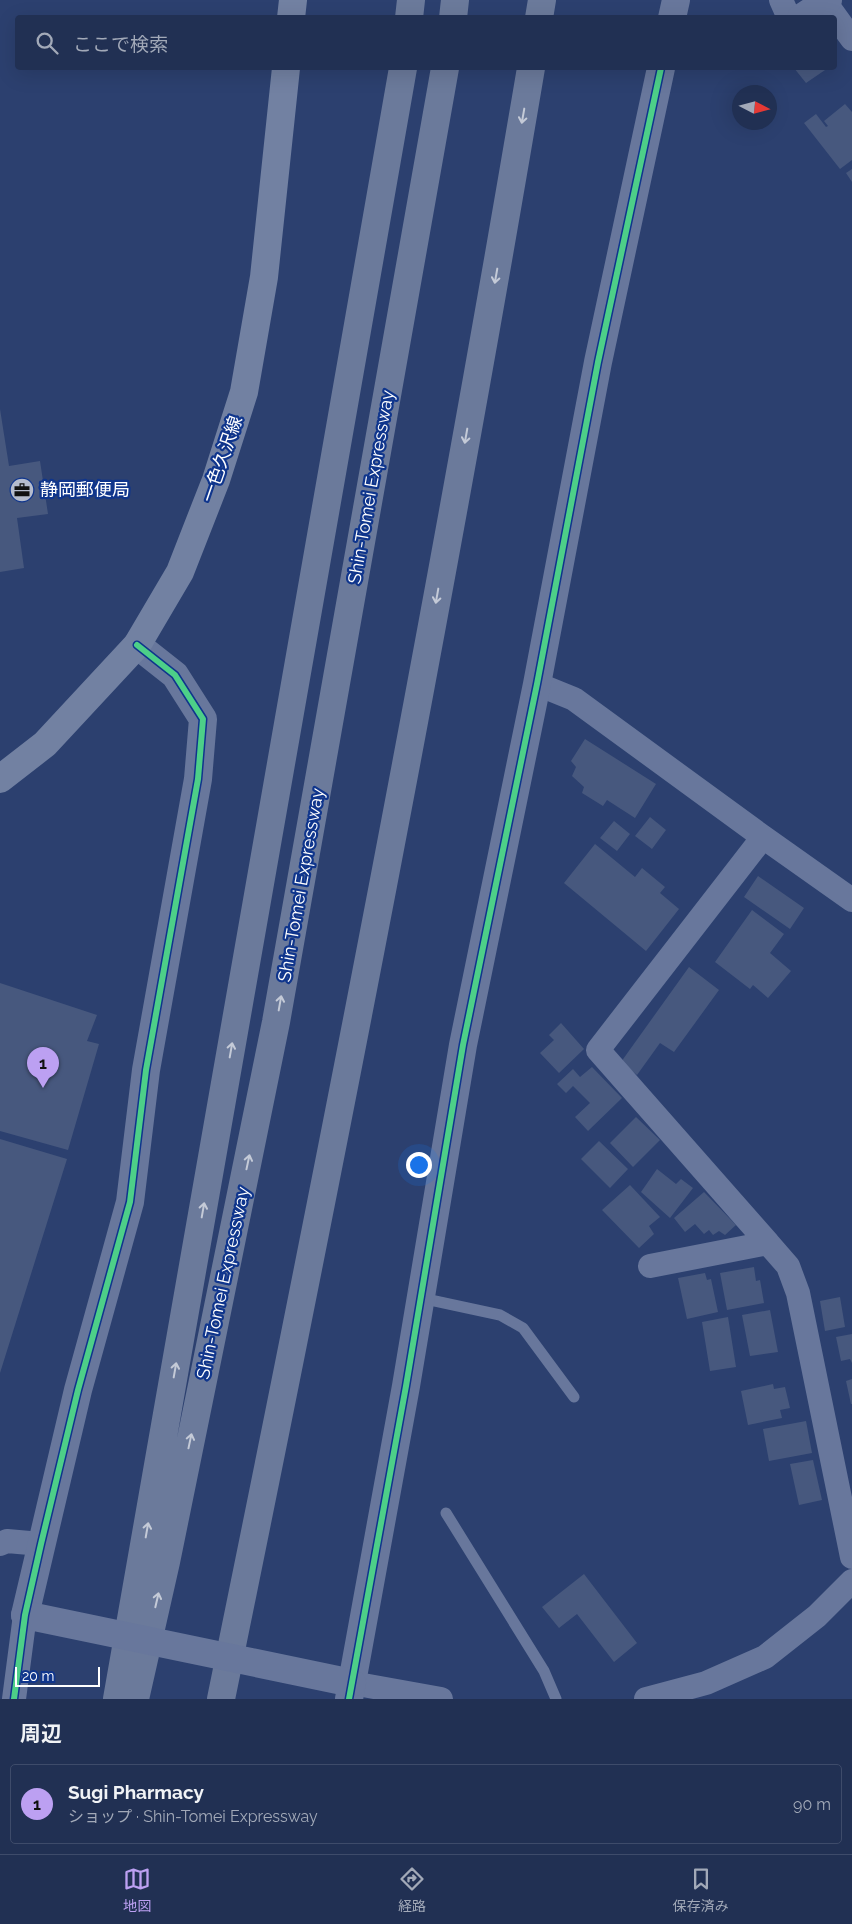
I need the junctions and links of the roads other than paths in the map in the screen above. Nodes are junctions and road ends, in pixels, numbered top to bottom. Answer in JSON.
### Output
{"nodes":[{"id":1,"x":293,"y":0,"type":"edge"},
{"id":2,"x":411,"y":0,"type":"edge"},
{"id":3,"x":455,"y":0,"type":"edge"},
{"id":4,"x":542,"y":0,"type":"edge"},
{"id":5,"x":676,"y":0,"type":"edge"},
{"id":6,"x":781,"y":0,"type":"edge"},
{"id":7,"x":827,"y":1,"type":"edge"},
{"id":8,"x":291,"y":15,"type":"edge"},
{"id":9,"x":409,"y":15,"type":"edge"},
{"id":10,"x":453,"y":15,"type":"edge"},
{"id":11,"x":540,"y":15,"type":"edge"},
{"id":12,"x":673,"y":15,"type":"edge"},
{"id":13,"x":788,"y":15,"type":"edge"},
{"id":14,"x":806,"y":15,"type":"edge"},
{"id":15,"x":836,"y":15,"type":"edge"},
{"id":16,"x":837,"y":16,"type":"edge"},
{"id":17,"x":852,"y":38,"type":"edge"},
{"id":18,"x":286,"y":70,"type":"edge"},
{"id":19,"x":403,"y":70,"type":"edge"},
{"id":20,"x":445,"y":70,"type":"edge"},
{"id":21,"x":531,"y":70,"type":"edge"},
{"id":22,"x":661,"y":70,"type":"edge"},
{"id":23,"x":137,"y":645,"type":"junction"},
{"id":24,"x":537,"y":684,"type":"junction"},
{"id":25,"x":0,"y":779,"type":"edge"},
{"id":26,"x":763,"y":838,"type":"junction"},
{"id":27,"x":852,"y":900,"type":"edge"},
{"id":28,"x":768,"y":1243,"type":"junction"},
{"id":29,"x":650,"y":1266,"type":"dead end"},
{"id":30,"x":421,"y":1298,"type":"junction"},
{"id":31,"x":574,"y":1396,"type":"dead end"},
{"id":32,"x":446,"y":1514,"type":"dead end"},
{"id":33,"x":0,"y":1544,"type":"edge"},
{"id":34,"x":41,"y":1544,"type":"junction"},
{"id":35,"x":852,"y":1557,"type":"edge"},
{"id":36,"x":852,"y":1581,"type":"edge"},
{"id":37,"x":26,"y":1615,"type":"junction"},
{"id":38,"x":350,"y":1691,"type":"edge"},
{"id":39,"x":14,"y":1699,"type":"edge"},
{"id":40,"x":117,"y":1699,"type":"edge"},
{"id":41,"x":135,"y":1699,"type":"edge"},
{"id":42,"x":221,"y":1699,"type":"edge"},
{"id":43,"x":441,"y":1699,"type":"edge"},
{"id":44,"x":556,"y":1699,"type":"edge"},
{"id":45,"x":646,"y":1699,"type":"edge"}],
"edges":[{"from":1,"to":8,"type":"main road"},
{"from":2,"to":9,"type":"highway"},
{"from":3,"to":10,"type":"highway"},
{"from":4,"to":11,"type":"highway"},
{"from":5,"to":12,"type":"street"},
{"from":6,"to":13,"type":"street"},
{"from":7,"to":14,"type":"street"},
{"from":7,"to":15,"type":"street"},
{"from":16,"to":17,"type":"street"},
{"from":18,"to":23,"type":"main road","name":"一色久沢線"},
{"from":40,"to":19,"type":"highway","one_way":true},
{"from":41,"to":20,"type":"highway","name":"Shin-Tomei Expressway","one_way":true},
{"from":21,"to":42,"type":"highway","one_way":true},
{"from":22,"to":24,"type":"street"},
{"from":23,"to":25,"type":"main road","name":"一色久沢線"},
{"from":23,"to":34,"type":"street"},
{"from":24,"to":26,"type":"street"},
{"from":24,"to":30,"type":"street"},
{"from":26,"to":27,"type":"street"},
{"from":26,"to":28,"type":"street"},
{"from":28,"to":29,"type":"street"},
{"from":28,"to":35,"type":"street"},
{"from":30,"to":31,"type":"lane"},
{"from":30,"to":38,"type":"street"},
{"from":32,"to":44,"type":"lane"},
{"from":33,"to":34,"type":"street"},
{"from":34,"to":37,"type":"street"},
{"from":36,"to":45,"type":"street"},
{"from":37,"to":38,"type":"street","bridge":true},
{"from":37,"to":39,"type":"street"},
{"from":38,"to":43,"type":"street"}]}
